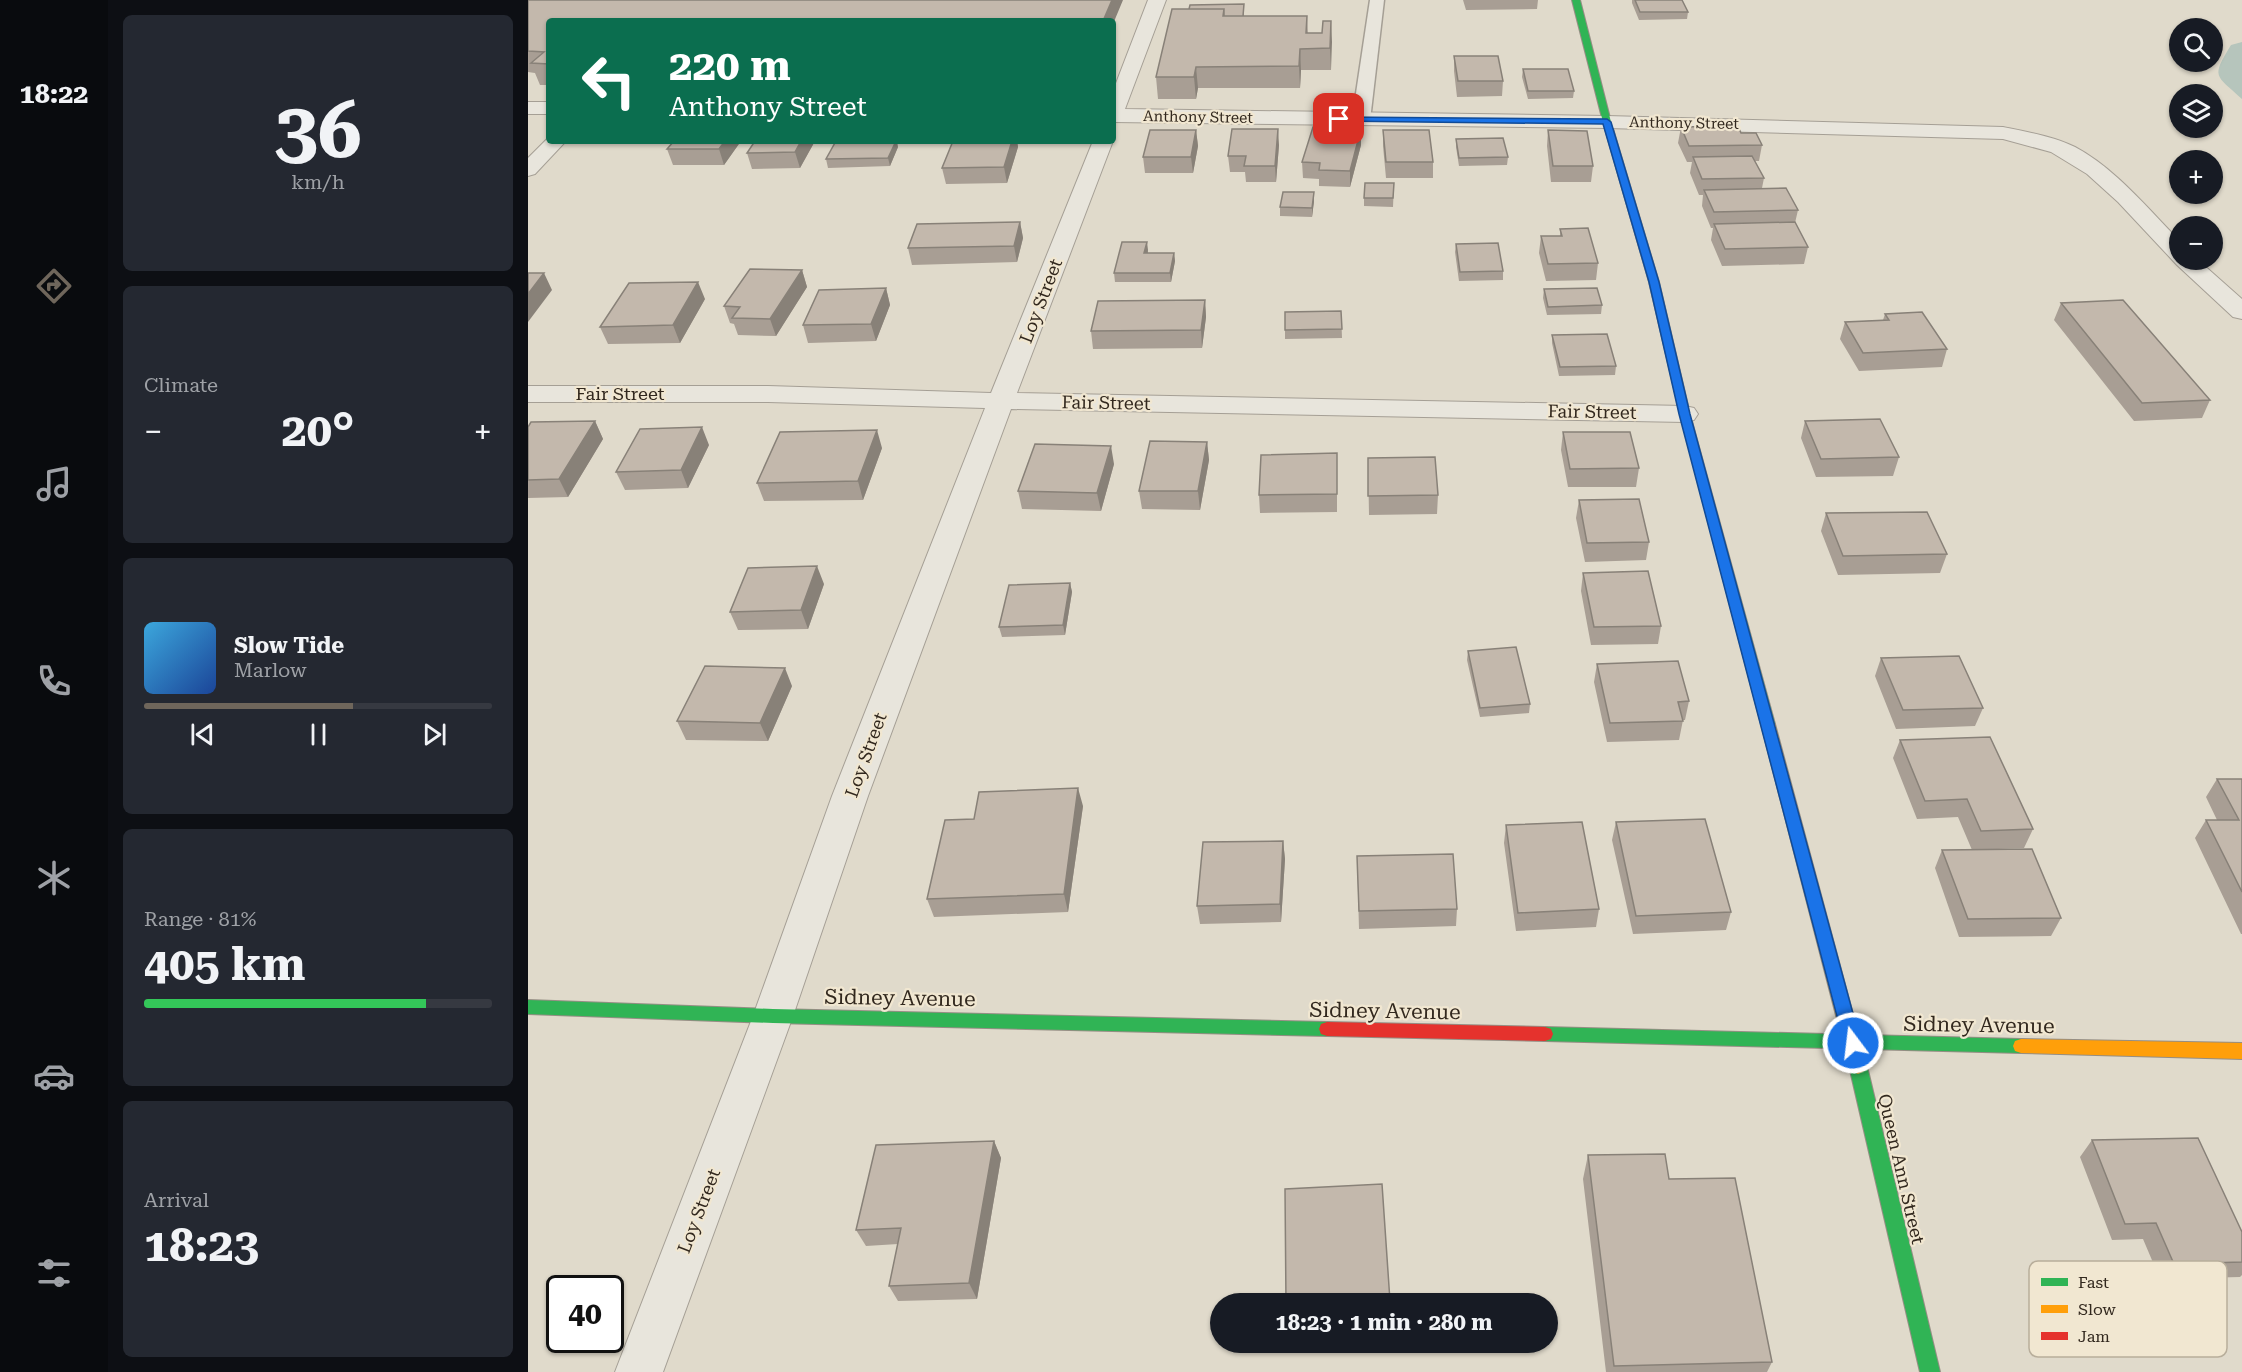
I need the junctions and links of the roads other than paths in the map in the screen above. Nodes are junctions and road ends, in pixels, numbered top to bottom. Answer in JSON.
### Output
{"nodes":[{"id":1,"x":1157,"y":0,"type":"edge"},
{"id":2,"x":1377,"y":0,"type":"edge"},
{"id":3,"x":1576,"y":0,"type":"edge"},
{"id":4,"x":1116,"y":107,"type":"edge"},
{"id":5,"x":528,"y":108,"type":"edge"},
{"id":6,"x":546,"y":108,"type":"edge"},
{"id":7,"x":1116,"y":115,"type":"edge"},
{"id":8,"x":1361,"y":120,"type":"junction"},
{"id":9,"x":1607,"y":122,"type":"junction"},
{"id":10,"x":553,"y":144,"type":"edge"},
{"id":11,"x":1102,"y":144,"type":"edge"},
{"id":12,"x":528,"y":170,"type":"edge"},
{"id":13,"x":2169,"y":243,"type":"edge"},
{"id":14,"x":2196,"y":270,"type":"edge"},
{"id":15,"x":2242,"y":312,"type":"edge"},
{"id":16,"x":528,"y":394,"type":"edge"},
{"id":17,"x":1002,"y":401,"type":"junction"},
{"id":18,"x":1685,"y":414,"type":"junction"},
{"id":19,"x":528,"y":1007,"type":"edge"},
{"id":20,"x":772,"y":1016,"type":"junction"},
{"id":21,"x":1853,"y":1043,"type":"junction"},
{"id":22,"x":2242,"y":1051,"type":"edge"},
{"id":23,"x":639,"y":1372,"type":"edge"},
{"id":24,"x":1930,"y":1372,"type":"edge"}],
"edges":[{"from":1,"to":4,"type":"street"},
{"from":2,"to":8,"type":"lane"},
{"from":3,"to":9,"type":"street","name":"Queen Ann Street"},
{"from":5,"to":6,"type":"street"},
{"from":7,"to":8,"type":"street","name":"Anthony Street"},
{"from":8,"to":9,"type":"street","name":"Anthony Street"},
{"from":9,"to":13,"type":"street","name":"Anthony Street"},
{"from":9,"to":18,"type":"street","name":"Queen Ann Street"},
{"from":10,"to":12,"type":"street"},
{"from":11,"to":17,"type":"street","name":"Loy Street"},
{"from":14,"to":15,"type":"street"},
{"from":16,"to":17,"type":"street","name":"Fair Street"},
{"from":17,"to":18,"type":"street","name":"Fair Street"},
{"from":17,"to":20,"type":"street","name":"Loy Street"},
{"from":18,"to":21,"type":"street","name":"Queen Ann Street"},
{"from":19,"to":20,"type":"street","name":"Sidney Avenue"},
{"from":20,"to":21,"type":"street","name":"Sidney Avenue"},
{"from":20,"to":23,"type":"street","name":"Loy Street"},
{"from":21,"to":22,"type":"street","name":"Sidney Avenue"},
{"from":21,"to":24,"type":"street","name":"Queen Ann Street"}]}
